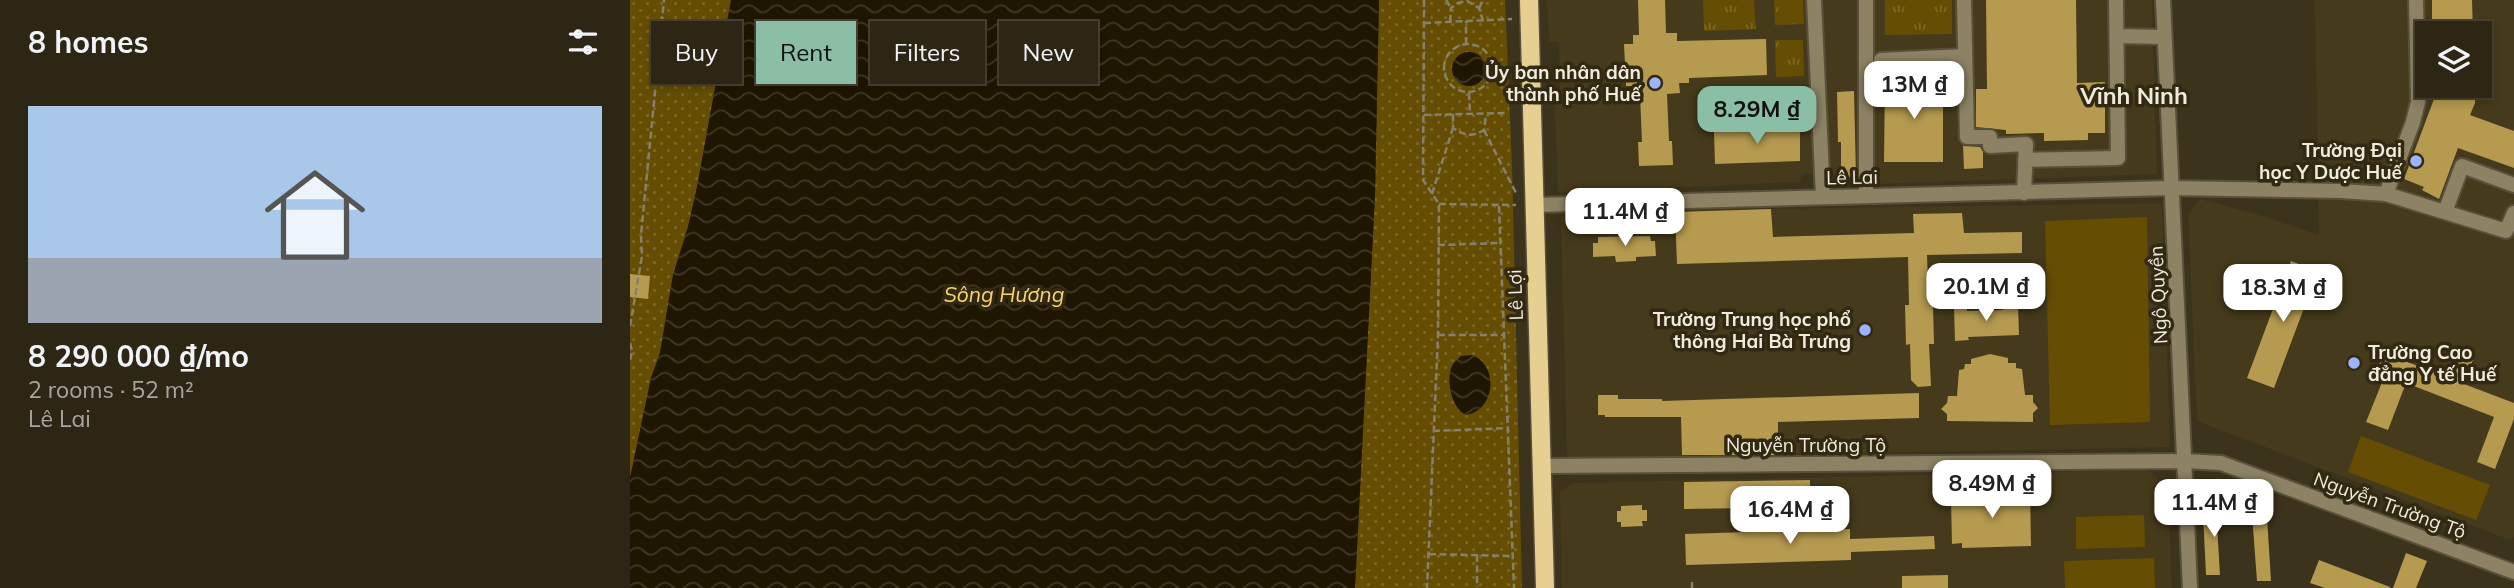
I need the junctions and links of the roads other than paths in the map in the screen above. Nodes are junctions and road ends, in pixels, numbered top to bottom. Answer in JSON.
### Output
{"nodes":[{"id":1,"x":1529,"y":0,"type":"edge"},
{"id":2,"x":1814,"y":0,"type":"edge"},
{"id":3,"x":1866,"y":0,"type":"edge"},
{"id":4,"x":1964,"y":0,"type":"edge"},
{"id":5,"x":2116,"y":0,"type":"edge"},
{"id":6,"x":2163,"y":0,"type":"edge"},
{"id":7,"x":2416,"y":0,"type":"edge"},
{"id":8,"x":2117,"y":36,"type":"junction"},
{"id":9,"x":2164,"y":37,"type":"junction"},
{"id":10,"x":1965,"y":57,"type":"junction"},
{"id":11,"x":1881,"y":60,"type":"dead end"},
{"id":12,"x":2025,"y":160,"type":"junction"},
{"id":13,"x":2514,"y":185,"type":"edge"},
{"id":14,"x":2171,"y":188,"type":"junction"},
{"id":15,"x":2024,"y":193,"type":"junction"},
{"id":16,"x":2386,"y":194,"type":"junction"},
{"id":17,"x":1866,"y":196,"type":"junction"},
{"id":18,"x":1823,"y":197,"type":"junction"},
{"id":19,"x":1534,"y":205,"type":"junction"},
{"id":20,"x":2445,"y":212,"type":"junction"},
{"id":21,"x":2514,"y":213,"type":"edge"},
{"id":22,"x":2185,"y":461,"type":"junction"},
{"id":23,"x":1541,"y":466,"type":"junction"},
{"id":24,"x":2514,"y":572,"type":"edge"},
{"id":25,"x":1545,"y":588,"type":"edge"},
{"id":26,"x":2190,"y":588,"type":"edge"}],
"edges":[{"from":1,"to":19,"type":"main road","name":"Lê Lợi"},
{"from":2,"to":18,"type":"street"},
{"from":3,"to":17,"type":"street"},
{"from":4,"to":10,"type":"street"},
{"from":5,"to":8,"type":"street"},
{"from":6,"to":9,"type":"street","name":"Ngô Quyền"},
{"from":7,"to":16,"type":"street"},
{"from":8,"to":9,"type":"street"},
{"from":8,"to":12,"type":"street"},
{"from":9,"to":14,"type":"street","name":"Ngô Quyền"},
{"from":10,"to":11,"type":"street"},
{"from":10,"to":12,"type":"street"},
{"from":12,"to":15,"type":"street"},
{"from":13,"to":20,"type":"street"},
{"from":14,"to":15,"type":"street","name":"Lê Lai"},
{"from":14,"to":16,"type":"street","name":"Lê Lai"},
{"from":14,"to":22,"type":"street","name":"Ngô Quyền"},
{"from":15,"to":17,"type":"street","name":"Lê Lai"},
{"from":16,"to":20,"type":"street","name":"Lê Lai"},
{"from":17,"to":18,"type":"street","name":"Lê Lai"},
{"from":18,"to":19,"type":"street","name":"Lê Lai"},
{"from":19,"to":23,"type":"main road","name":"Lê Lợi"},
{"from":20,"to":21,"type":"street","name":"Lê Lai"},
{"from":22,"to":23,"type":"street","name":"Nguyễn Trường Tộ"},
{"from":22,"to":24,"type":"street","name":"Nguyễn Trường Tộ"},
{"from":22,"to":26,"type":"street","name":"Ngô Quyền"},
{"from":23,"to":25,"type":"main road","name":"Lê Lợi"}]}
